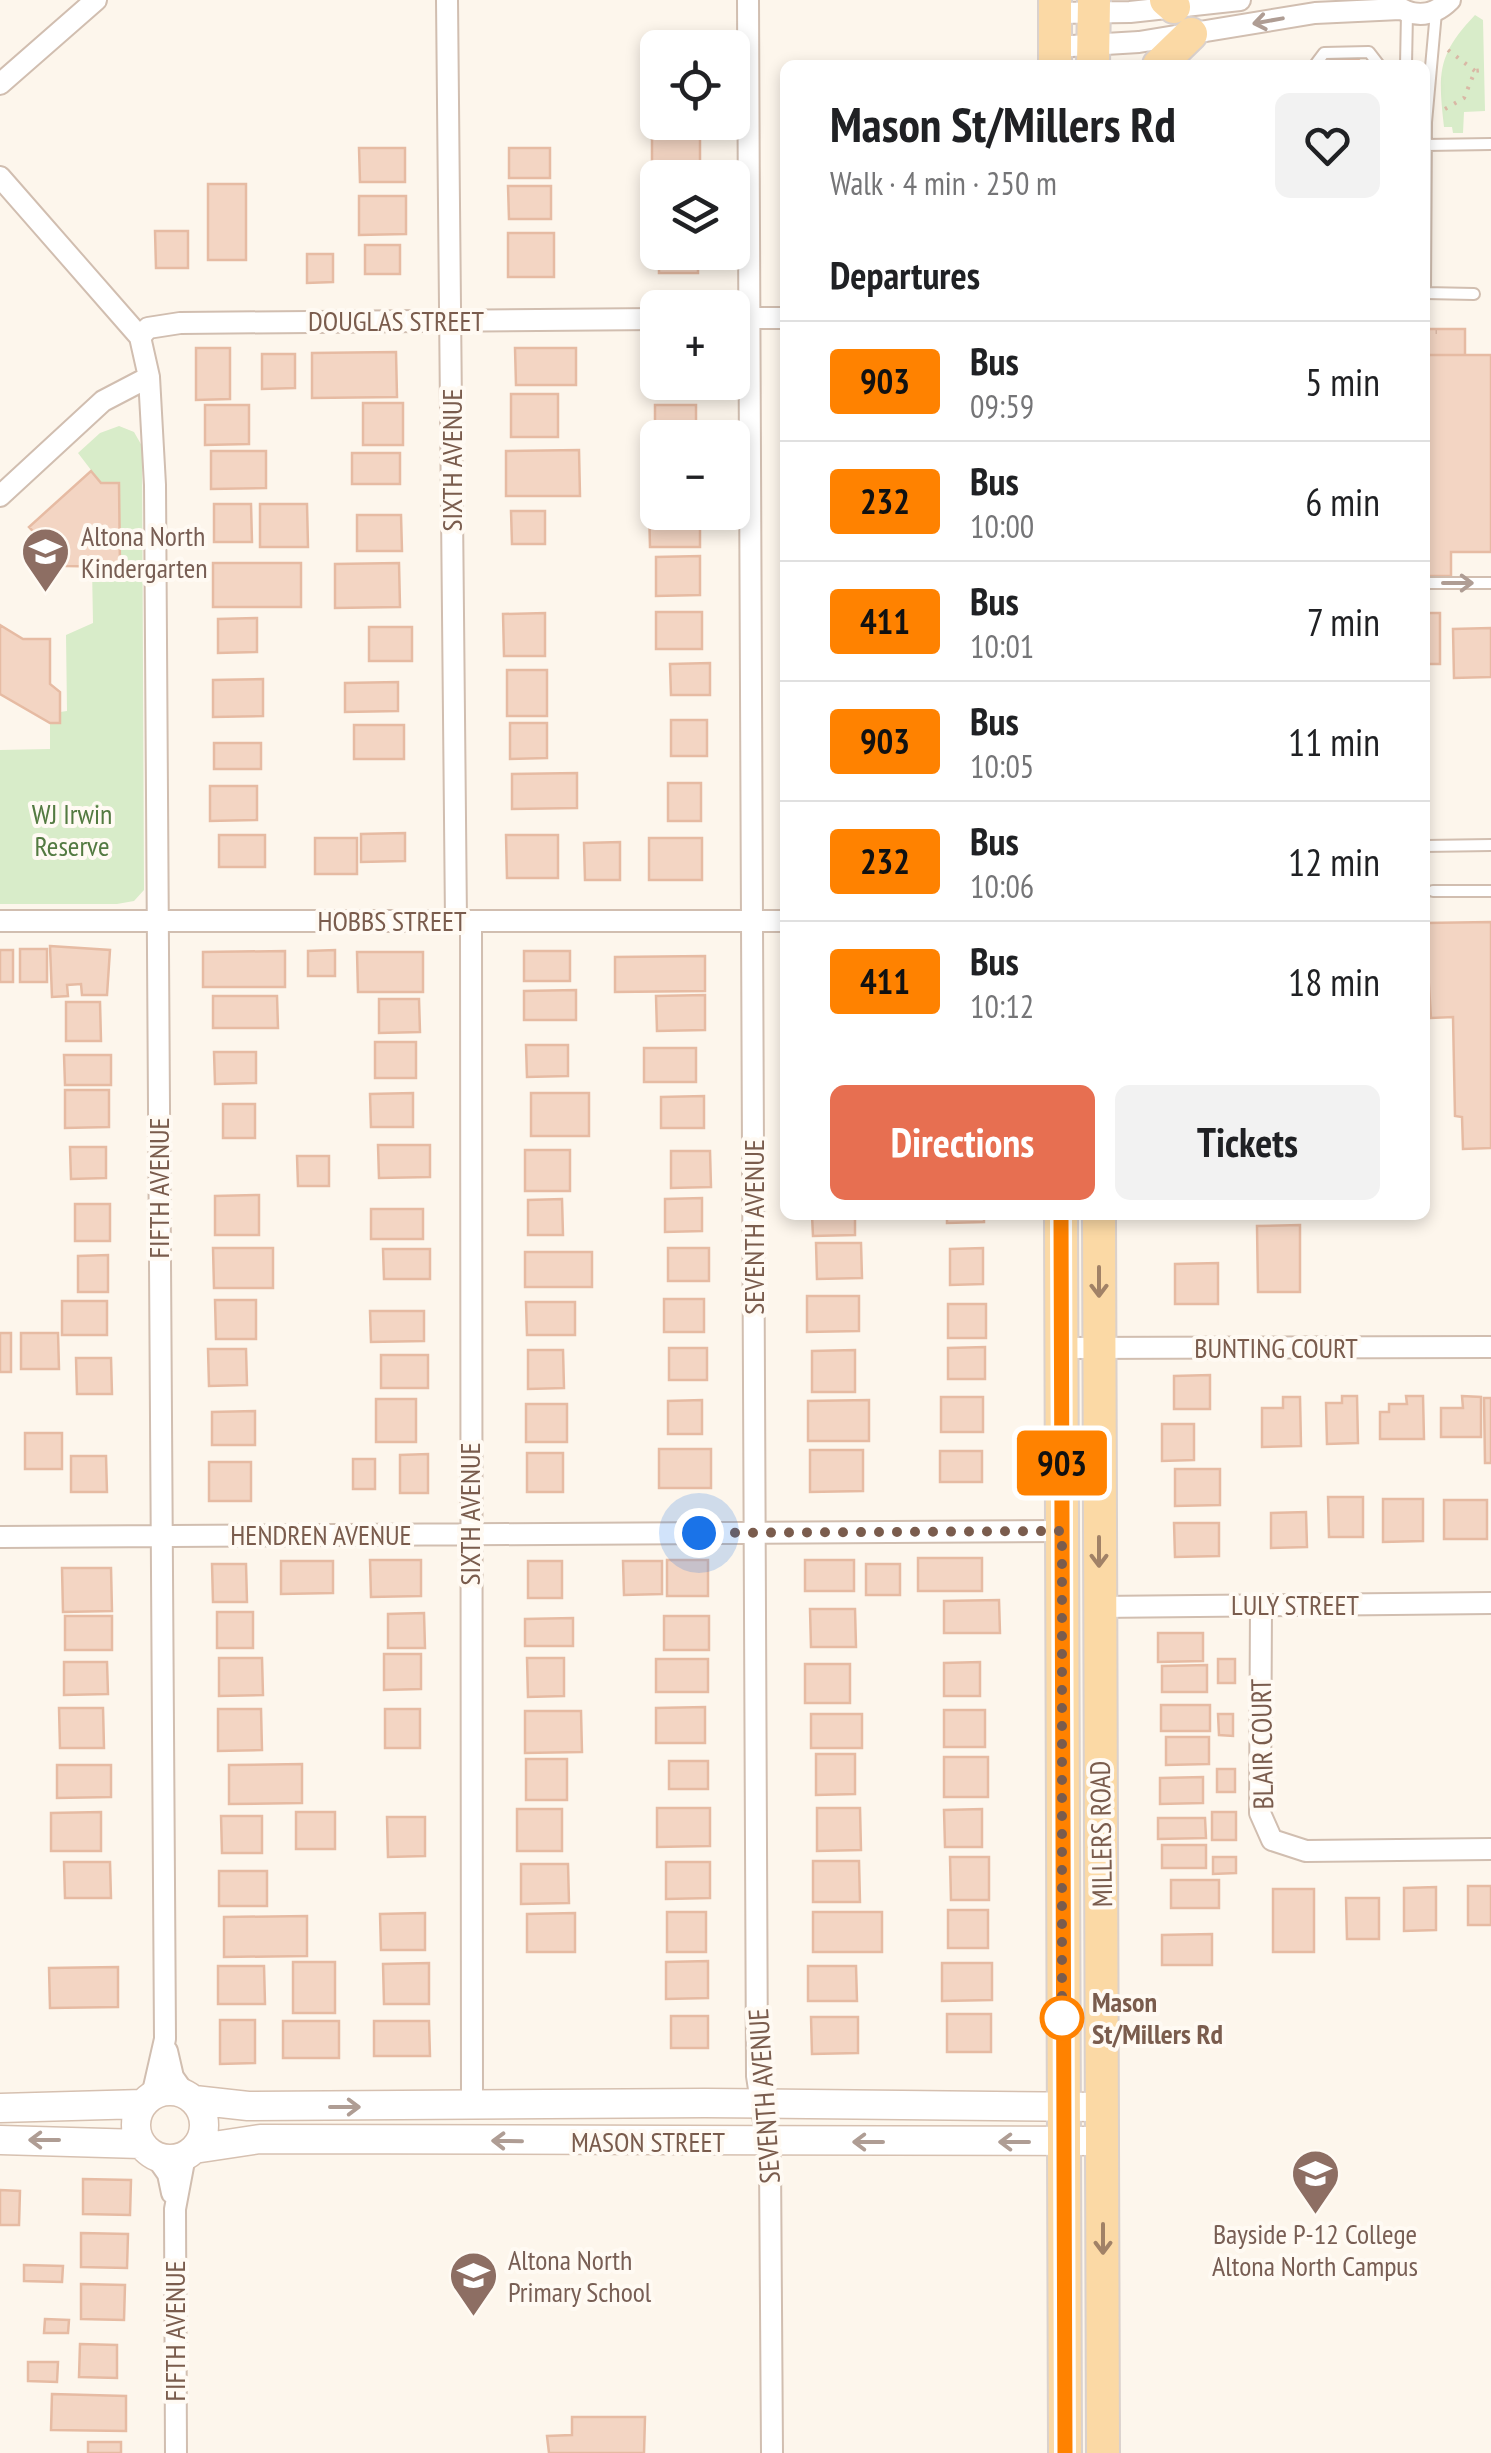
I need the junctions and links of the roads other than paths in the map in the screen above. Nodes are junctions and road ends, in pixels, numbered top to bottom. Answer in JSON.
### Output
{"nodes":[{"id":1,"x":96,"y":0,"type":"edge"},
{"id":2,"x":447,"y":0,"type":"edge"},
{"id":3,"x":748,"y":0,"type":"edge"},
{"id":4,"x":1240,"y":0,"type":"edge"},
{"id":5,"x":1055,"y":6,"type":"edge"},
{"id":6,"x":1094,"y":6,"type":"edge"},
{"id":7,"x":1443,"y":6,"type":"edge"},
{"id":8,"x":1399,"y":7,"type":"edge"},
{"id":9,"x":1177,"y":14,"type":"edge"},
{"id":10,"x":1055,"y":56,"type":"edge"},
{"id":11,"x":1093,"y":56,"type":"edge"},
{"id":12,"x":1162,"y":60,"type":"edge"},
{"id":13,"x":1318,"y":60,"type":"edge"},
{"id":14,"x":1376,"y":60,"type":"edge"},
{"id":15,"x":1405,"y":60,"type":"edge"},
{"id":16,"x":0,"y":84,"type":"edge"},
{"id":17,"x":1430,"y":120,"type":"edge"},
{"id":18,"x":1491,"y":144,"type":"edge"},
{"id":19,"x":1430,"y":145,"type":"edge"},
{"id":20,"x":0,"y":177,"type":"edge"},
{"id":21,"x":742,"y":290,"type":"edge"},
{"id":22,"x":1430,"y":292,"type":"edge"},
{"id":23,"x":1474,"y":294,"type":"dead end"},
{"id":24,"x":780,"y":318,"type":"edge"},
{"id":25,"x":640,"y":319,"type":"edge"},
{"id":26,"x":750,"y":319,"type":"edge"},
{"id":27,"x":451,"y":320,"type":"junction"},
{"id":28,"x":140,"y":338,"type":"junction"},
{"id":29,"x":149,"y":376,"type":"junction"},
{"id":30,"x":742,"y":400,"type":"edge"},
{"id":31,"x":0,"y":496,"type":"edge"},
{"id":32,"x":1491,"y":582,"type":"edge"},
{"id":33,"x":1430,"y":583,"type":"edge"},
{"id":34,"x":1491,"y":845,"type":"edge"},
{"id":35,"x":1430,"y":846,"type":"edge"},
{"id":36,"x":1491,"y":890,"type":"edge"},
{"id":37,"x":1433,"y":891,"type":"dead end"},
{"id":38,"x":158,"y":920,"type":"junction"},
{"id":39,"x":0,"y":921,"type":"edge"},
{"id":40,"x":464,"y":921,"type":"junction"},
{"id":41,"x":752,"y":921,"type":"junction"},
{"id":42,"x":780,"y":922,"type":"edge"},
{"id":43,"x":1060,"y":1220,"type":"edge"},
{"id":44,"x":1099,"y":1220,"type":"edge"},
{"id":45,"x":1491,"y":1347,"type":"edge"},
{"id":46,"x":1062,"y":1348,"type":"junction"},
{"id":47,"x":1099,"y":1349,"type":"junction"},
{"id":48,"x":1062,"y":1531,"type":"junction"},
{"id":49,"x":756,"y":1532,"type":"junction"},
{"id":50,"x":470,"y":1534,"type":"junction"},
{"id":51,"x":161,"y":1535,"type":"junction"},
{"id":52,"x":0,"y":1537,"type":"edge"},
{"id":53,"x":1491,"y":1603,"type":"edge"},
{"id":54,"x":1261,"y":1605,"type":"junction"},
{"id":55,"x":1098,"y":1606,"type":"junction"},
{"id":56,"x":1491,"y":1849,"type":"edge"},
{"id":57,"x":165,"y":2039,"type":"junction"},
{"id":58,"x":189,"y":2097,"type":"junction"},
{"id":59,"x":147,"y":2100,"type":"junction"},
{"id":60,"x":760,"y":2104,"type":"junction"},
{"id":61,"x":1062,"y":2106,"type":"junction"},
{"id":62,"x":1103,"y":2106,"type":"junction"},
{"id":63,"x":472,"y":2107,"type":"junction"},
{"id":64,"x":0,"y":2108,"type":"edge"},
{"id":65,"x":0,"y":2140,"type":"edge"},
{"id":66,"x":1063,"y":2141,"type":"junction"},
{"id":67,"x":1103,"y":2141,"type":"junction"},
{"id":68,"x":769,"y":2142,"type":"junction"},
{"id":69,"x":148,"y":2150,"type":"junction"},
{"id":70,"x":190,"y":2153,"type":"junction"},
{"id":71,"x":175,"y":2210,"type":"junction"},
{"id":72,"x":176,"y":2453,"type":"edge"},
{"id":73,"x":772,"y":2453,"type":"edge"},
{"id":74,"x":1065,"y":2453,"type":"edge"},
{"id":75,"x":1104,"y":2453,"type":"edge"}],
"edges":[{"from":1,"to":16,"type":"street"},
{"from":2,"to":27,"type":"street","name":"SIXTH AVENUE"},
{"from":3,"to":21,"type":"street","name":"SEVENTH AVENUE"},
{"from":4,"to":9,"type":"street"},
{"from":5,"to":6,"type":"street"},
{"from":5,"to":10,"type":"main road"},
{"from":6,"to":9,"type":"street"},
{"from":6,"to":11,"type":"main road"},
{"from":7,"to":8,"type":"street"},
{"from":7,"to":17,"type":"lane"},
{"from":8,"to":9,"type":"street","one_way":true},
{"from":8,"to":15,"type":"lane"},
{"from":9,"to":11,"type":"street"},
{"from":9,"to":12,"type":"main road"},
{"from":10,"to":11,"type":"street"},
{"from":13,"to":14,"type":"lane"},
{"from":18,"to":19,"type":"lane"},
{"from":20,"to":28,"type":"street"},
{"from":22,"to":23,"type":"lane"},
{"from":24,"to":26,"type":"street"},
{"from":25,"to":27,"type":"street","name":"DOUGLAS STREET"},
{"from":27,"to":28,"type":"street","name":"DOUGLAS STREET"},
{"from":27,"to":40,"type":"street","name":"SIXTH AVENUE"},
{"from":28,"to":29,"type":"street","name":"FIFTH AVENUE"},
{"from":29,"to":31,"type":"street"},
{"from":29,"to":38,"type":"street","name":"FIFTH AVENUE"},
{"from":30,"to":41,"type":"street","name":"SEVENTH AVENUE"},
{"from":33,"to":32,"type":"lane","one_way":true},
{"from":34,"to":35,"type":"lane"},
{"from":36,"to":37,"type":"lane"},
{"from":38,"to":39,"type":"street","name":"HOBBS STREET"},
{"from":38,"to":40,"type":"street","name":"HOBBS STREET"},
{"from":38,"to":51,"type":"street","name":"FIFTH AVENUE"},
{"from":40,"to":41,"type":"street","name":"HOBBS STREET"},
{"from":40,"to":50,"type":"street","name":"SIXTH AVENUE"},
{"from":41,"to":42,"type":"street","name":"HOBBS STREET"},
{"from":41,"to":49,"type":"street","name":"SEVENTH AVENUE"},
{"from":43,"to":46,"type":"main road","name":"MILLERS ROAD"},
{"from":44,"to":47,"type":"main road","name":"MILLERS ROAD","one_way":true},
{"from":45,"to":47,"type":"street","name":"BUNTING COURT"},
{"from":46,"to":47,"type":"street","name":"BUNTING COURT"},
{"from":46,"to":48,"type":"main road","name":"MILLERS ROAD"},
{"from":47,"to":55,"type":"main road","name":"MILLERS ROAD","one_way":true},
{"from":48,"to":49,"type":"street","name":"HENDREN AVENUE"},
{"from":48,"to":61,"type":"main road","name":"MILLERS ROAD"},
{"from":49,"to":50,"type":"street","name":"HENDREN AVENUE"},
{"from":49,"to":60,"type":"street","name":"SEVENTH AVENUE"},
{"from":50,"to":51,"type":"street","name":"HENDREN AVENUE"},
{"from":50,"to":63,"type":"street","name":"SIXTH AVENUE"},
{"from":51,"to":52,"type":"street","name":"HENDREN AVENUE"},
{"from":51,"to":57,"type":"street","name":"FIFTH AVENUE"},
{"from":53,"to":54,"type":"street","name":"LULY STREET"},
{"from":54,"to":55,"type":"street","name":"LULY STREET"},
{"from":54,"to":56,"type":"street","name":"BLAIR COURT"},
{"from":55,"to":62,"type":"main road","name":"MILLERS ROAD"},
{"from":57,"to":58,"type":"street","name":"FIFTH AVENUE"},
{"from":57,"to":59,"type":"street","name":"FIFTH AVENUE"},
{"from":58,"to":59,"type":"street"},
{"from":58,"to":63,"type":"street","name":"MASON STREET","one_way":true},
{"from":58,"to":70,"type":"street"},
{"from":59,"to":64,"type":"street"},
{"from":59,"to":69,"type":"street"},
{"from":60,"to":61,"type":"street","name":"MASON STREET"},
{"from":60,"to":63,"type":"street","name":"MASON STREET"},
{"from":60,"to":68,"type":"street","name":"SEVENTH AVENUE"},
{"from":61,"to":62,"type":"street","name":"MASON STREET"},
{"from":61,"to":66,"type":"main road","name":"MILLERS ROAD"},
{"from":62,"to":67,"type":"main road","name":"MILLERS ROAD"},
{"from":69,"to":65,"type":"street","one_way":true},
{"from":66,"to":67,"type":"street","name":"MASON STREET"},
{"from":66,"to":68,"type":"street","name":"MASON STREET","one_way":true},
{"from":66,"to":74,"type":"main road","name":"MILLERS ROAD"},
{"from":67,"to":75,"type":"main road","name":"MILLERS ROAD","one_way":true},
{"from":68,"to":70,"type":"street","name":"MASON STREET","one_way":true},
{"from":68,"to":73,"type":"street","name":"SEVENTH AVENUE"},
{"from":69,"to":70,"type":"street"},
{"from":69,"to":71,"type":"street","name":"FIFTH AVENUE"},
{"from":70,"to":71,"type":"street","name":"FIFTH AVENUE"},
{"from":71,"to":72,"type":"street","name":"FIFTH AVENUE"}]}
